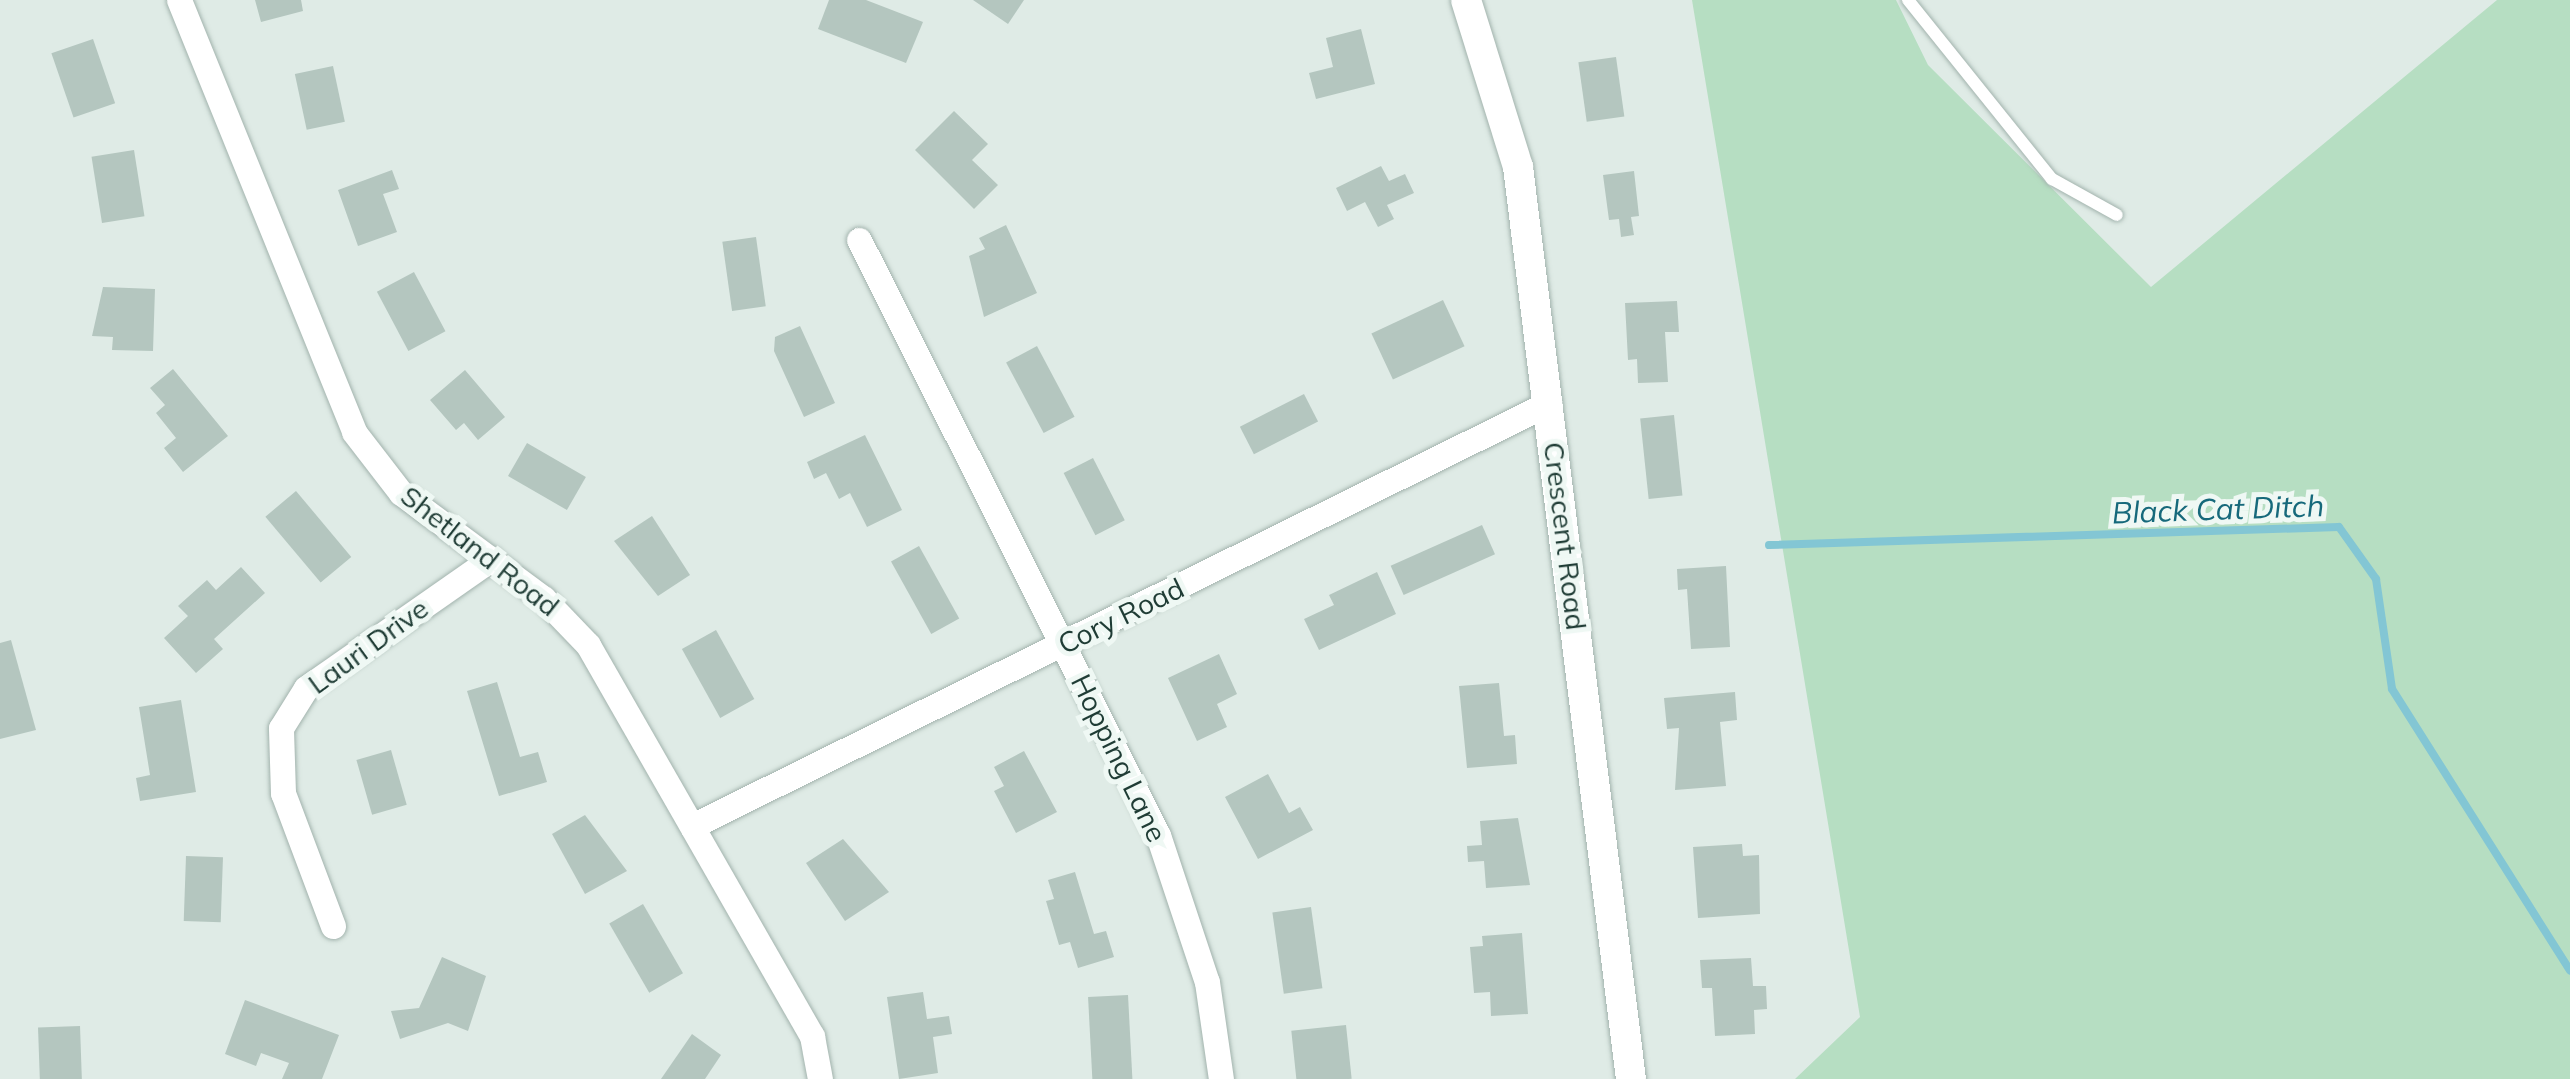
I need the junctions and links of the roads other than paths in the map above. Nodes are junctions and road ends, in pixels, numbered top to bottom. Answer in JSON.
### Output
{"nodes":[{"id":1,"x":179,"y":0,"type":"edge"},
{"id":2,"x":1466,"y":0,"type":"edge"},
{"id":3,"x":1909,"y":0,"type":"edge"},
{"id":4,"x":2118,"y":215,"type":"dead end"},
{"id":5,"x":859,"y":240,"type":"dead end"},
{"id":6,"x":1548,"y":403,"type":"junction"},
{"id":7,"x":490,"y":560,"type":"junction"},
{"id":8,"x":1063,"y":645,"type":"junction"},
{"id":9,"x":692,"y":826,"type":"junction"},
{"id":10,"x":334,"y":926,"type":"dead end"},
{"id":11,"x":820,"y":1079,"type":"edge"},
{"id":12,"x":1221,"y":1079,"type":"edge"},
{"id":13,"x":1631,"y":1079,"type":"edge"}],
"edges":[{"from":1,"to":7,"type":"street","name":"Shetland Road"},
{"from":2,"to":6,"type":"street","name":"Crescent Road"},
{"from":3,"to":4,"type":"lane"},
{"from":5,"to":8,"type":"street","name":"Hopping Lane"},
{"from":6,"to":8,"type":"street","name":"Cory Road"},
{"from":6,"to":13,"type":"street","name":"Crescent Road"},
{"from":7,"to":9,"type":"street","name":"Shetland Road"},
{"from":7,"to":10,"type":"street","name":"Lauri Drive"},
{"from":8,"to":9,"type":"street","name":"Cory Road"},
{"from":8,"to":12,"type":"street","name":"Hopping Lane"},
{"from":9,"to":11,"type":"street","name":"Shetland Road"}]}
